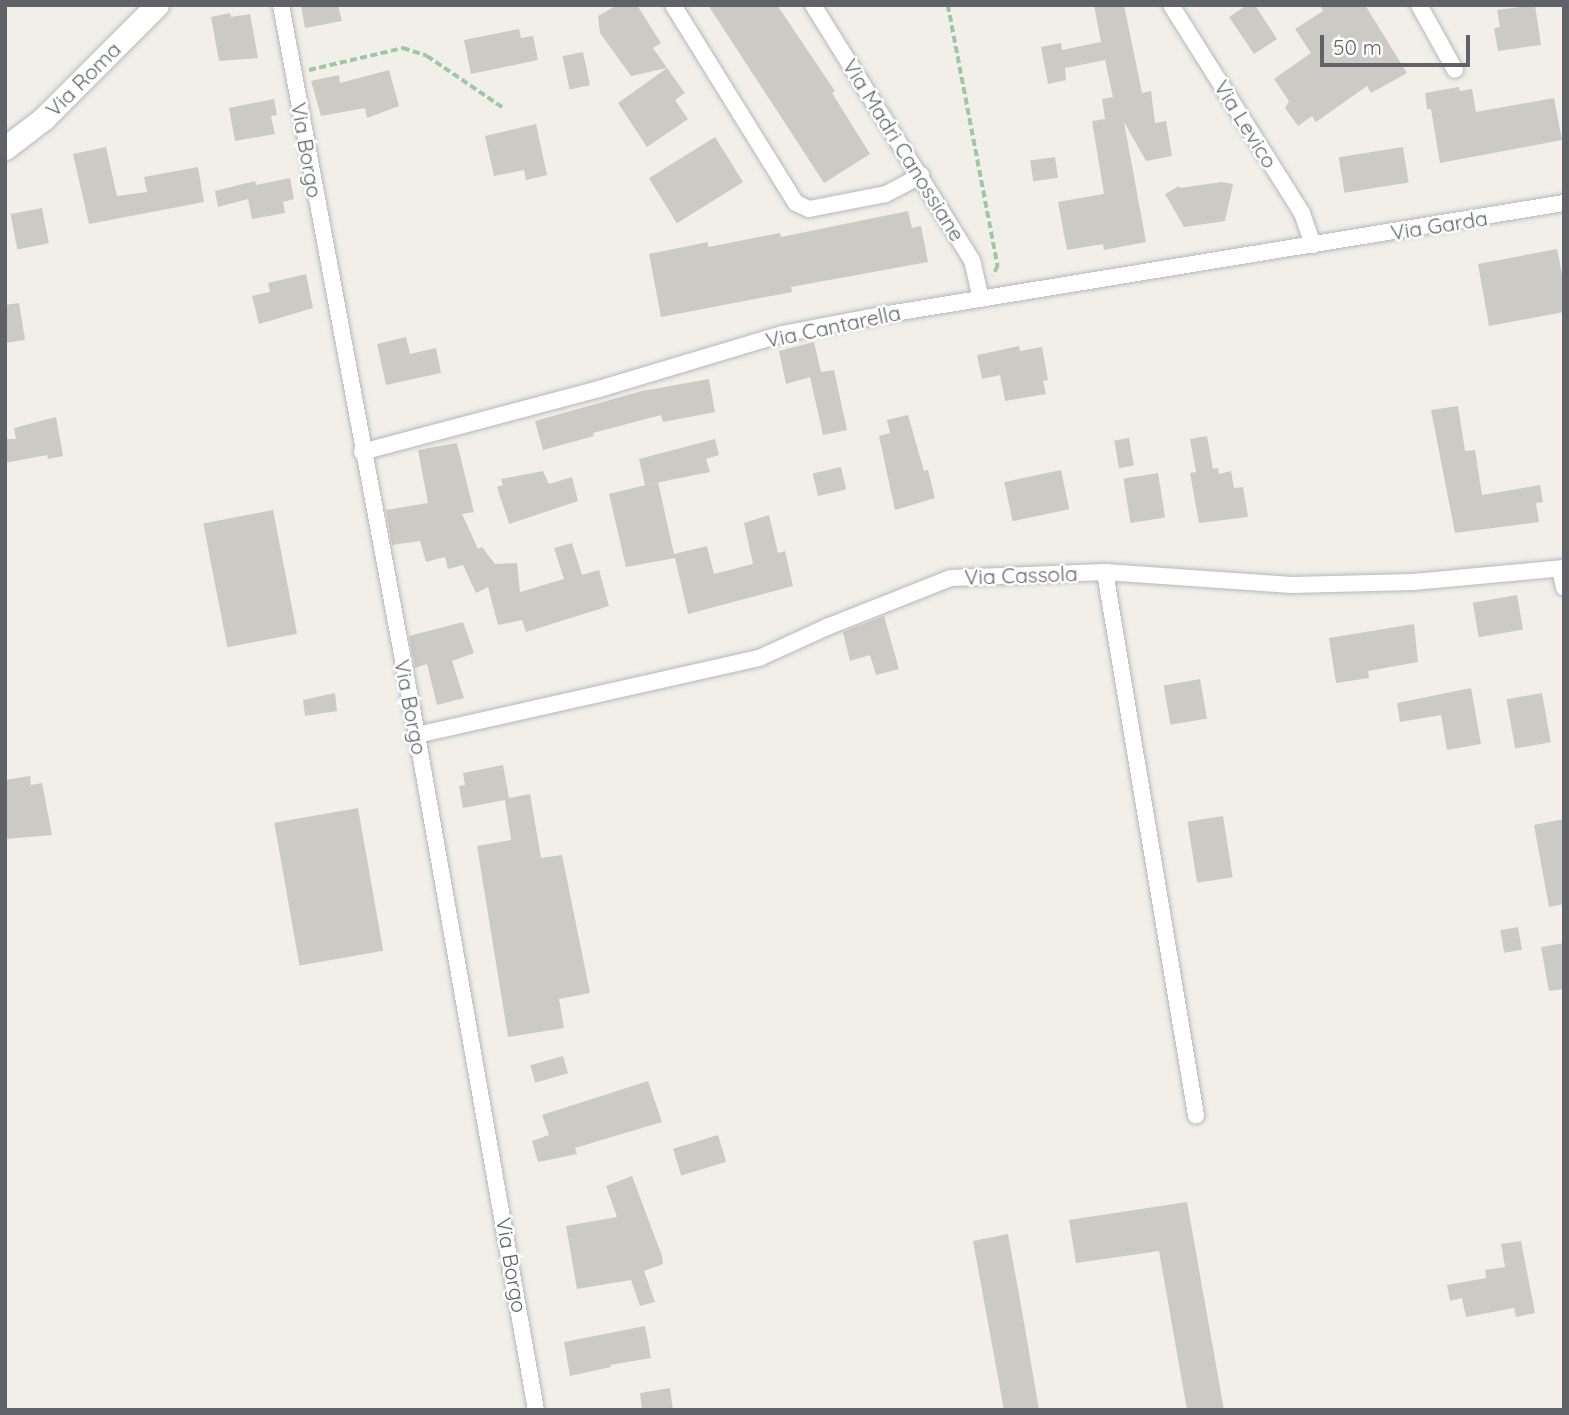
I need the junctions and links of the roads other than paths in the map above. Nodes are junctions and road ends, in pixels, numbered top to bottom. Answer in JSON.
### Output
{"nodes":[{"id":1,"x":157,"y":5,"type":"edge"},
{"id":2,"x":281,"y":5,"type":"edge"},
{"id":3,"x":673,"y":5,"type":"edge"},
{"id":4,"x":813,"y":5,"type":"edge"},
{"id":5,"x":1171,"y":5,"type":"edge"},
{"id":6,"x":1419,"y":5,"type":"edge"},
{"id":7,"x":1455,"y":70,"type":"dead end"},
{"id":8,"x":5,"y":148,"type":"edge"},
{"id":9,"x":921,"y":175,"type":"junction"},
{"id":10,"x":1564,"y":203,"type":"edge"},
{"id":11,"x":1313,"y":245,"type":"junction"},
{"id":12,"x":981,"y":299,"type":"junction"},
{"id":13,"x":362,"y":452,"type":"junction"},
{"id":14,"x":1562,"y":568,"type":"edge"},
{"id":15,"x":1105,"y":572,"type":"junction"},
{"id":16,"x":1564,"y":588,"type":"edge"},
{"id":17,"x":417,"y":735,"type":"junction"},
{"id":18,"x":1196,"y":1115,"type":"dead end"},
{"id":19,"x":536,"y":1410,"type":"edge"}],
"edges":[{"from":1,"to":8,"type":"main road","name":"Via Roma"},
{"from":2,"to":13,"type":"street","name":"Via Borgo"},
{"from":3,"to":9,"type":"street"},
{"from":4,"to":9,"type":"street","name":"Via Madri Canossiane"},
{"from":5,"to":11,"type":"street","name":"Via Levico"},
{"from":6,"to":7,"type":"street"},
{"from":9,"to":12,"type":"street","name":"Via Madri Canossiane"},
{"from":10,"to":11,"type":"street","name":"Via Garda"},
{"from":11,"to":12,"type":"street","name":"Via Cantarella"},
{"from":12,"to":13,"type":"street","name":"Via Cantarella"},
{"from":13,"to":17,"type":"street","name":"Via Borgo"},
{"from":14,"to":15,"type":"street","name":"Via Cassola"},
{"from":14,"to":16,"type":"street"},
{"from":15,"to":17,"type":"street","name":"Via Cassola"},
{"from":15,"to":18,"type":"street"},
{"from":17,"to":19,"type":"street","name":"Via Borgo"}]}
